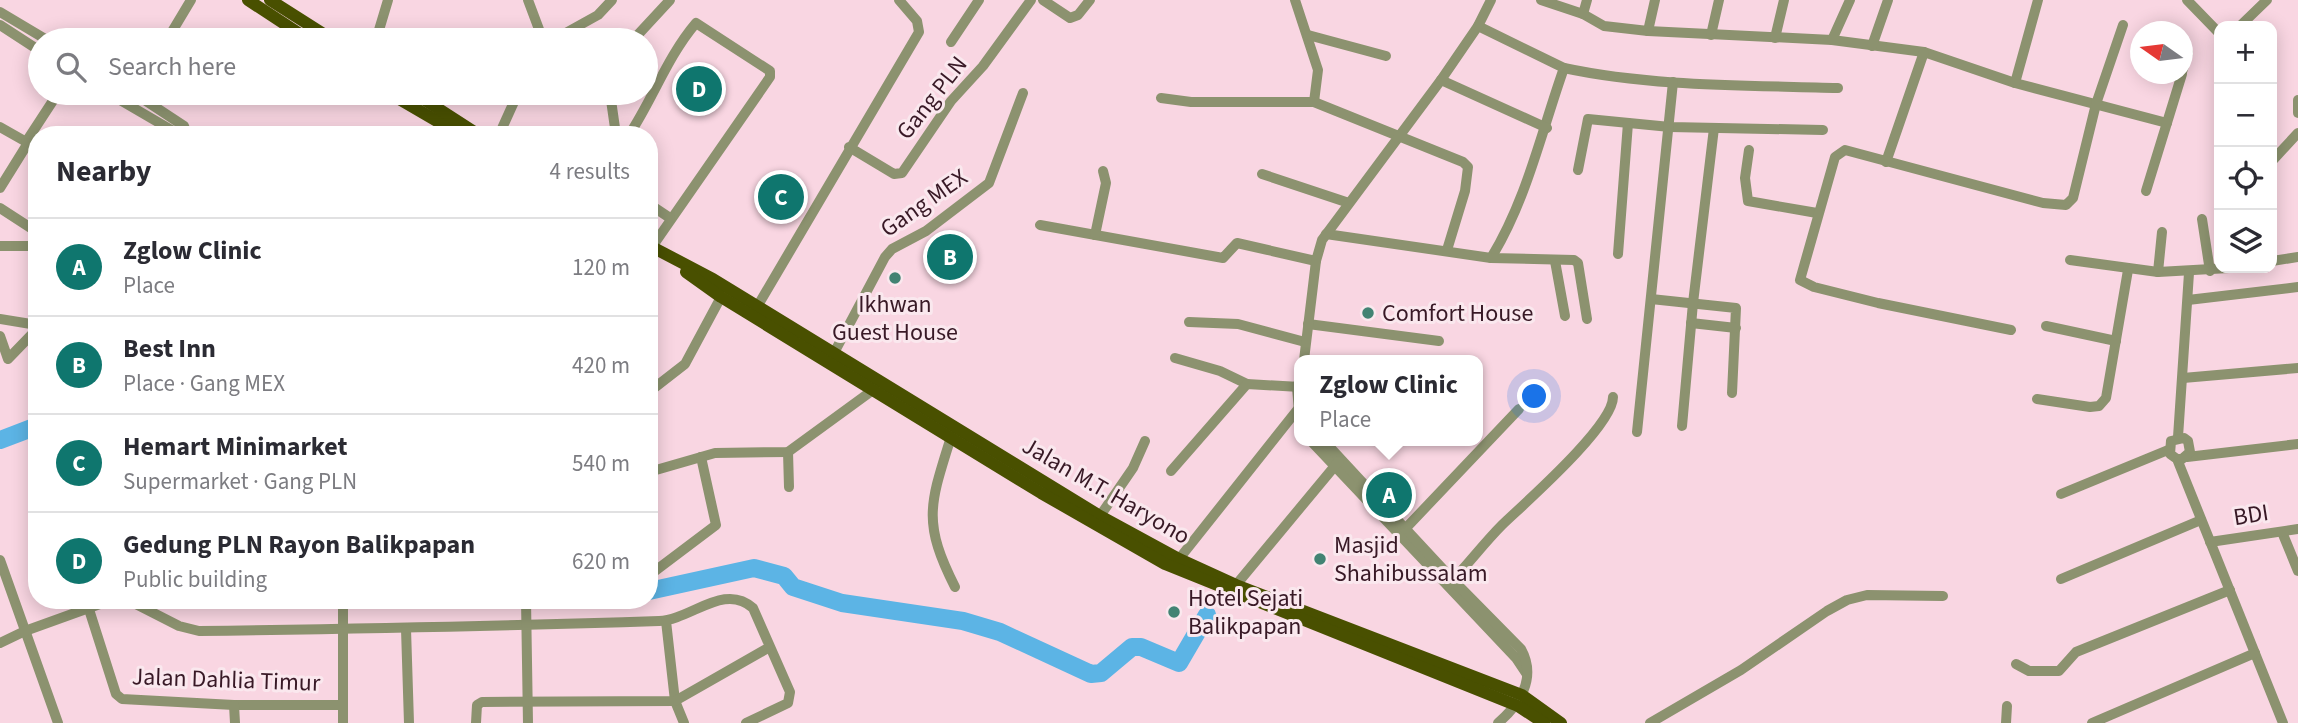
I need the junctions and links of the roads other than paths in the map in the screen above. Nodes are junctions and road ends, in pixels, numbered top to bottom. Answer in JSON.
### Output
{"nodes":[{"id":1,"x":248,"y":0,"type":"edge"},
{"id":2,"x":270,"y":0,"type":"edge"},
{"id":3,"x":388,"y":0,"type":"edge"},
{"id":4,"x":528,"y":0,"type":"edge"},
{"id":5,"x":612,"y":0,"type":"edge"},
{"id":6,"x":670,"y":0,"type":"edge"},
{"id":7,"x":899,"y":0,"type":"edge"},
{"id":8,"x":918,"y":0,"type":"edge"},
{"id":9,"x":979,"y":0,"type":"edge"},
{"id":10,"x":1031,"y":0,"type":"edge"},
{"id":11,"x":1043,"y":0,"type":"edge"},
{"id":12,"x":1090,"y":0,"type":"edge"},
{"id":13,"x":1295,"y":0,"type":"edge"},
{"id":14,"x":1491,"y":0,"type":"edge"},
{"id":15,"x":1541,"y":0,"type":"edge"},
{"id":16,"x":1587,"y":0,"type":"edge"},
{"id":17,"x":1655,"y":0,"type":"edge"},
{"id":18,"x":1719,"y":0,"type":"edge"},
{"id":19,"x":1784,"y":0,"type":"edge"},
{"id":20,"x":1850,"y":0,"type":"edge"},
{"id":21,"x":1888,"y":0,"type":"edge"},
{"id":22,"x":2038,"y":0,"type":"edge"},
{"id":23,"x":2187,"y":0,"type":"edge"},
{"id":24,"x":2267,"y":0,"type":"edge"},
{"id":25,"x":186,"y":2,"type":"edge"},
{"id":26,"x":910,"y":11,"type":"junction"},
{"id":27,"x":0,"y":12,"type":"edge"},
{"id":28,"x":1583,"y":14,"type":"junction"},
{"id":29,"x":2245,"y":21,"type":"edge"},
{"id":30,"x":0,"y":25,"type":"edge"},
{"id":31,"x":2123,"y":25,"type":"dead end"},
{"id":32,"x":1478,"y":26,"type":"junction"},
{"id":33,"x":173,"y":28,"type":"edge"},
{"id":34,"x":291,"y":28,"type":"edge"},
{"id":35,"x":314,"y":28,"type":"edge"},
{"id":36,"x":380,"y":28,"type":"edge"},
{"id":37,"x":538,"y":28,"type":"edge"},
{"id":38,"x":575,"y":28,"type":"edge"},
{"id":39,"x":644,"y":28,"type":"edge"},
{"id":40,"x":2214,"y":28,"type":"edge"},
{"id":41,"x":28,"y":29,"type":"edge"},
{"id":42,"x":1648,"y":31,"type":"junction"},
{"id":43,"x":1308,"y":35,"type":"junction"},
{"id":44,"x":1711,"y":35,"type":"junction"},
{"id":45,"x":1775,"y":38,"type":"junction"},
{"id":46,"x":1832,"y":40,"type":"junction"},
{"id":47,"x":951,"y":42,"type":"dead end"},
{"id":48,"x":28,"y":43,"type":"edge"},
{"id":49,"x":1872,"y":46,"type":"junction"},
{"id":50,"x":1924,"y":52,"type":"junction"},
{"id":51,"x":1386,"y":55,"type":"dead end"},
{"id":52,"x":1563,"y":68,"type":"junction"},
{"id":53,"x":1441,"y":80,"type":"junction"},
{"id":54,"x":658,"y":81,"type":"edge"},
{"id":55,"x":1674,"y":82,"type":"junction"},
{"id":56,"x":2015,"y":83,"type":"junction"},
{"id":57,"x":2178,"y":84,"type":"edge"},
{"id":58,"x":1838,"y":88,"type":"dead end"},
{"id":59,"x":1023,"y":93,"type":"dead end"},
{"id":60,"x":1161,"y":98,"type":"dead end"},
{"id":61,"x":2298,"y":100,"type":"edge"},
{"id":62,"x":1314,"y":103,"type":"junction"},
{"id":63,"x":2096,"y":104,"type":"junction"},
{"id":64,"x":51,"y":105,"type":"edge"},
{"id":65,"x":130,"y":105,"type":"edge"},
{"id":66,"x":153,"y":105,"type":"edge"},
{"id":67,"x":409,"y":105,"type":"edge"},
{"id":68,"x":433,"y":105,"type":"edge"},
{"id":69,"x":513,"y":105,"type":"edge"},
{"id":70,"x":612,"y":105,"type":"edge"},
{"id":71,"x":646,"y":105,"type":"edge"},
{"id":72,"x":2298,"y":113,"type":"edge"},
{"id":73,"x":1628,"y":123,"type":"junction"},
{"id":74,"x":2166,"y":123,"type":"junction"},
{"id":75,"x":40,"y":126,"type":"edge"},
{"id":76,"x":165,"y":126,"type":"edge"},
{"id":77,"x":184,"y":126,"type":"edge"},
{"id":78,"x":445,"y":126,"type":"edge"},
{"id":79,"x":466,"y":126,"type":"edge"},
{"id":80,"x":503,"y":126,"type":"edge"},
{"id":81,"x":615,"y":126,"type":"edge"},
{"id":82,"x":635,"y":126,"type":"edge"},
{"id":83,"x":0,"y":127,"type":"edge"},
{"id":84,"x":1670,"y":127,"type":"junction"},
{"id":85,"x":1547,"y":128,"type":"junction"},
{"id":86,"x":1714,"y":128,"type":"junction"},
{"id":87,"x":1823,"y":130,"type":"dead end"},
{"id":88,"x":2298,"y":135,"type":"edge"},
{"id":89,"x":1395,"y":137,"type":"junction"},
{"id":90,"x":28,"y":143,"type":"edge"},
{"id":91,"x":28,"y":147,"type":"edge"},
{"id":92,"x":849,"y":147,"type":"junction"},
{"id":93,"x":1749,"y":150,"type":"dead end"},
{"id":94,"x":2277,"y":156,"type":"edge"},
{"id":95,"x":1886,"y":162,"type":"junction"},
{"id":96,"x":1578,"y":170,"type":"dead end"},
{"id":97,"x":1103,"y":171,"type":"dead end"},
{"id":98,"x":1262,"y":174,"type":"dead end"},
{"id":99,"x":0,"y":188,"type":"edge"},
{"id":100,"x":2146,"y":191,"type":"dead end"},
{"id":101,"x":1349,"y":202,"type":"junction"},
{"id":102,"x":0,"y":208,"type":"edge"},
{"id":103,"x":658,"y":210,"type":"edge"},
{"id":104,"x":1817,"y":213,"type":"junction"},
{"id":105,"x":670,"y":218,"type":"junction"},
{"id":106,"x":2202,"y":219,"type":"dead end"},
{"id":107,"x":1040,"y":225,"type":"dead end"},
{"id":108,"x":28,"y":226,"type":"edge"},
{"id":109,"x":2162,"y":232,"type":"dead end"},
{"id":110,"x":1326,"y":234,"type":"junction"},
{"id":111,"x":1095,"y":235,"type":"junction"},
{"id":112,"x":658,"y":236,"type":"edge"},
{"id":113,"x":0,"y":246,"type":"edge"},
{"id":114,"x":28,"y":246,"type":"edge"},
{"id":115,"x":658,"y":250,"type":"edge"},
{"id":116,"x":1447,"y":250,"type":"junction"},
{"id":117,"x":658,"y":251,"type":"edge"},
{"id":118,"x":1618,"y":254,"type":"dead end"},
{"id":119,"x":2298,"y":257,"type":"edge"},
{"id":120,"x":1491,"y":258,"type":"junction"},
{"id":121,"x":2070,"y":260,"type":"dead end"},
{"id":122,"x":2277,"y":260,"type":"edge"},
{"id":123,"x":1316,"y":261,"type":"junction"},
{"id":124,"x":1555,"y":261,"type":"junction"},
{"id":125,"x":2128,"y":270,"type":"junction"},
{"id":126,"x":2214,"y":270,"type":"edge"},
{"id":127,"x":2210,"y":271,"type":"junction"},
{"id":128,"x":2158,"y":272,"type":"junction"},
{"id":129,"x":2189,"y":273,"type":"junction"},
{"id":130,"x":2298,"y":287,"type":"edge"},
{"id":131,"x":721,"y":297,"type":"junction"},
{"id":132,"x":1651,"y":299,"type":"junction"},
{"id":133,"x":2188,"y":300,"type":"junction"},
{"id":134,"x":1693,"y":303,"type":"junction"},
{"id":135,"x":757,"y":307,"type":"junction"},
{"id":136,"x":1565,"y":316,"type":"dead end"},
{"id":137,"x":0,"y":319,"type":"edge"},
{"id":138,"x":1587,"y":320,"type":"dead end"},
{"id":139,"x":1189,"y":322,"type":"dead end"},
{"id":140,"x":1691,"y":323,"type":"junction"},
{"id":141,"x":1308,"y":324,"type":"junction"},
{"id":142,"x":28,"y":325,"type":"edge"},
{"id":143,"x":2046,"y":326,"type":"dead end"},
{"id":144,"x":1736,"y":328,"type":"junction"},
{"id":145,"x":2011,"y":330,"type":"dead end"},
{"id":146,"x":0,"y":336,"type":"edge"},
{"id":147,"x":28,"y":337,"type":"edge"},
{"id":148,"x":1439,"y":341,"type":"dead end"},
{"id":149,"x":2116,"y":341,"type":"junction"},
{"id":150,"x":1305,"y":342,"type":"junction"},
{"id":151,"x":834,"y":353,"type":"junction"},
{"id":152,"x":1304,"y":355,"type":"edge"},
{"id":153,"x":1175,"y":358,"type":"dead end"},
{"id":154,"x":2298,"y":368,"type":"edge"},
{"id":155,"x":2183,"y":378,"type":"junction"},
{"id":156,"x":1250,"y":384,"type":"junction"},
{"id":157,"x":658,"y":385,"type":"edge"},
{"id":158,"x":1294,"y":385,"type":"edge"},
{"id":159,"x":873,"y":390,"type":"junction"},
{"id":160,"x":1732,"y":393,"type":"dead end"},
{"id":161,"x":1614,"y":397,"type":"dead end"},
{"id":162,"x":2037,"y":399,"type":"dead end"},
{"id":163,"x":1519,"y":409,"type":"dead end"},
{"id":164,"x":1294,"y":414,"type":"edge"},
{"id":165,"x":1682,"y":426,"type":"dead end"},
{"id":166,"x":1637,"y":432,"type":"dead end"},
{"id":167,"x":951,"y":437,"type":"junction"},
{"id":168,"x":2178,"y":437,"type":"junction"},
{"id":169,"x":1144,"y":441,"type":"dead end"},
{"id":170,"x":2298,"y":444,"type":"edge"},
{"id":171,"x":1317,"y":446,"type":"edge"},
{"id":172,"x":1327,"y":446,"type":"edge"},
{"id":173,"x":2168,"y":450,"type":"junction"},
{"id":174,"x":788,"y":452,"type":"junction"},
{"id":175,"x":701,"y":457,"type":"junction"},
{"id":176,"x":2182,"y":458,"type":"junction"},
{"id":177,"x":1338,"y":463,"type":"junction"},
{"id":178,"x":658,"y":469,"type":"edge"},
{"id":179,"x":1171,"y":471,"type":"dead end"},
{"id":180,"x":789,"y":487,"type":"dead end"},
{"id":181,"x":2061,"y":494,"type":"dead end"},
{"id":182,"x":1100,"y":516,"type":"junction"},
{"id":183,"x":2201,"y":520,"type":"junction"},
{"id":184,"x":1405,"y":529,"type":"junction"},
{"id":185,"x":2298,"y":529,"type":"edge"},
{"id":186,"x":2282,"y":532,"type":"junction"},
{"id":187,"x":2210,"y":542,"type":"junction"},
{"id":188,"x":1179,"y":559,"type":"junction"},
{"id":189,"x":0,"y":560,"type":"edge"},
{"id":190,"x":2297,"y":565,"type":"edge"},
{"id":191,"x":658,"y":569,"type":"edge"},
{"id":192,"x":2061,"y":579,"type":"dead end"},
{"id":193,"x":1449,"y":583,"type":"junction"},
{"id":194,"x":1229,"y":585,"type":"junction"},
{"id":195,"x":955,"y":587,"type":"dead end"},
{"id":196,"x":2230,"y":590,"type":"junction"},
{"id":197,"x":1943,"y":596,"type":"dead end"},
{"id":198,"x":77,"y":609,"type":"edge"},
{"id":199,"x":88,"y":609,"type":"edge"},
{"id":200,"x":146,"y":609,"type":"edge"},
{"id":201,"x":343,"y":609,"type":"edge"},
{"id":202,"x":526,"y":609,"type":"edge"},
{"id":203,"x":666,"y":621,"type":"junction"},
{"id":204,"x":525,"y":626,"type":"junction"},
{"id":205,"x":342,"y":629,"type":"junction"},
{"id":206,"x":406,"y":629,"type":"junction"},
{"id":207,"x":25,"y":631,"type":"junction"},
{"id":208,"x":0,"y":643,"type":"edge"},
{"id":209,"x":768,"y":648,"type":"junction"},
{"id":210,"x":2255,"y":653,"type":"junction"},
{"id":211,"x":2016,"y":664,"type":"dead end"},
{"id":212,"x":1520,"y":700,"type":"junction"},
{"id":213,"x":528,"y":701,"type":"junction"},
{"id":214,"x":675,"y":701,"type":"junction"},
{"id":215,"x":234,"y":705,"type":"junction"},
{"id":216,"x":342,"y":705,"type":"junction"},
{"id":217,"x":2007,"y":706,"type":"dead end"},
{"id":218,"x":2280,"y":722,"type":"edge"},
{"id":219,"x":58,"y":723,"type":"edge"},
{"id":220,"x":235,"y":723,"type":"edge"},
{"id":221,"x":343,"y":723,"type":"edge"},
{"id":222,"x":409,"y":723,"type":"edge"},
{"id":223,"x":476,"y":723,"type":"edge"},
{"id":224,"x":528,"y":723,"type":"edge"},
{"id":225,"x":684,"y":723,"type":"edge"},
{"id":226,"x":746,"y":723,"type":"edge"},
{"id":227,"x":1498,"y":723,"type":"edge"},
{"id":228,"x":1544,"y":723,"type":"edge"},
{"id":229,"x":1561,"y":723,"type":"edge"},
{"id":230,"x":1650,"y":723,"type":"edge"},
{"id":231,"x":2006,"y":723,"type":"edge"},
{"id":232,"x":2092,"y":723,"type":"edge"}],
"edges":[{"from":1,"to":34,"type":"main road"},
{"from":2,"to":35,"type":"main road"},
{"from":3,"to":36,"type":"street"},
{"from":4,"to":37,"type":"street"},
{"from":5,"to":38,"type":"street"},
{"from":6,"to":39,"type":"street"},
{"from":7,"to":26,"type":"street"},
{"from":8,"to":26,"type":"street"},
{"from":9,"to":47,"type":"street"},
{"from":10,"to":92,"type":"street","name":"Gang PLN"},
{"from":11,"to":12,"type":"street"},
{"from":13,"to":43,"type":"street"},
{"from":14,"to":32,"type":"street"},
{"from":15,"to":28,"type":"street"},
{"from":16,"to":28,"type":"street"},
{"from":17,"to":42,"type":"street"},
{"from":18,"to":44,"type":"street"},
{"from":19,"to":45,"type":"street"},
{"from":20,"to":46,"type":"street"},
{"from":21,"to":49,"type":"street"},
{"from":22,"to":56,"type":"street"},
{"from":23,"to":40,"type":"street"},
{"from":24,"to":29,"type":"street"},
{"from":25,"to":33,"type":"street"},
{"from":26,"to":92,"type":"street","name":"Gang PLN"},
{"from":27,"to":41,"type":"street"},
{"from":28,"to":42,"type":"street"},
{"from":30,"to":48,"type":"street"},
{"from":31,"to":63,"type":"street"},
{"from":32,"to":52,"type":"street"},
{"from":32,"to":53,"type":"street"},
{"from":42,"to":44,"type":"street"},
{"from":43,"to":51,"type":"street"},
{"from":43,"to":62,"type":"street"},
{"from":44,"to":45,"type":"street"},
{"from":45,"to":46,"type":"street"},
{"from":46,"to":49,"type":"street"},
{"from":49,"to":50,"type":"street"},
{"from":50,"to":56,"type":"street"},
{"from":50,"to":95,"type":"street"},
{"from":52,"to":55,"type":"street"},
{"from":52,"to":85,"type":"street"},
{"from":53,"to":85,"type":"street"},
{"from":53,"to":89,"type":"street"},
{"from":54,"to":105,"type":"street"},
{"from":55,"to":58,"type":"street"},
{"from":55,"to":84,"type":"street"},
{"from":56,"to":63,"type":"street"},
{"from":57,"to":74,"type":"street"},
{"from":59,"to":151,"type":"street","name":"Gang MEX"},
{"from":60,"to":62,"type":"street"},
{"from":61,"to":72,"type":"street"},
{"from":62,"to":89,"type":"street"},
{"from":63,"to":74,"type":"street"},
{"from":63,"to":95,"type":"street"},
{"from":64,"to":75,"type":"street"},
{"from":65,"to":76,"type":"street"},
{"from":66,"to":77,"type":"street"},
{"from":67,"to":78,"type":"main road"},
{"from":68,"to":79,"type":"main road"},
{"from":69,"to":80,"type":"street"},
{"from":70,"to":81,"type":"street"},
{"from":71,"to":82,"type":"street"},
{"from":73,"to":84,"type":"street"},
{"from":73,"to":96,"type":"street"},
{"from":73,"to":118,"type":"street"},
{"from":74,"to":100,"type":"street"},
{"from":83,"to":90,"type":"street"},
{"from":84,"to":86,"type":"street"},
{"from":84,"to":132,"type":"street"},
{"from":85,"to":120,"type":"street"},
{"from":86,"to":87,"type":"street"},
{"from":86,"to":134,"type":"street"},
{"from":88,"to":94,"type":"street"},
{"from":89,"to":101,"type":"street"},
{"from":89,"to":116,"type":"street"},
{"from":91,"to":99,"type":"street"},
{"from":92,"to":135,"type":"street","name":"Gang PLN"},
{"from":93,"to":104,"type":"street"},
{"from":95,"to":104,"type":"street"},
{"from":97,"to":111,"type":"street"},
{"from":98,"to":101,"type":"street"},
{"from":101,"to":110,"type":"street"},
{"from":102,"to":108,"type":"street"},
{"from":103,"to":105,"type":"street"},
{"from":104,"to":145,"type":"street"},
{"from":105,"to":112,"type":"street"},
{"from":106,"to":127,"type":"street"},
{"from":107,"to":111,"type":"street"},
{"from":109,"to":128,"type":"street"},
{"from":110,"to":116,"type":"street"},
{"from":110,"to":123,"type":"street"},
{"from":111,"to":123,"type":"street"},
{"from":113,"to":114,"type":"street"},
{"from":115,"to":135,"type":"main road","name":"Jalan M.T. Haryono"},
{"from":116,"to":120,"type":"street"},
{"from":117,"to":131,"type":"main road","name":"Jalan M.T. Haryono"},
{"from":119,"to":122,"type":"street"},
{"from":120,"to":124,"type":"street"},
{"from":121,"to":125,"type":"street"},
{"from":123,"to":141,"type":"street"},
{"from":124,"to":136,"type":"street"},
{"from":124,"to":138,"type":"street"},
{"from":125,"to":128,"type":"street"},
{"from":125,"to":149,"type":"street"},
{"from":126,"to":127,"type":"street"},
{"from":127,"to":129,"type":"street"},
{"from":128,"to":129,"type":"street"},
{"from":129,"to":133,"type":"street"},
{"from":130,"to":133,"type":"street"},
{"from":131,"to":157,"type":"street"},
{"from":131,"to":159,"type":"main road","name":"Jalan M.T. Haryono"},
{"from":132,"to":134,"type":"street"},
{"from":132,"to":166,"type":"street"},
{"from":133,"to":155,"type":"street"},
{"from":134,"to":140,"type":"street"},
{"from":134,"to":144,"type":"street"},
{"from":135,"to":151,"type":"main road","name":"Jalan M.T. Haryono"},
{"from":137,"to":142,"type":"street"},
{"from":139,"to":150,"type":"street"},
{"from":140,"to":144,"type":"street"},
{"from":140,"to":165,"type":"street"},
{"from":141,"to":148,"type":"street"},
{"from":141,"to":150,"type":"street"},
{"from":143,"to":149,"type":"street"},
{"from":144,"to":160,"type":"street"},
{"from":146,"to":147,"type":"street"},
{"from":149,"to":162,"type":"street"},
{"from":150,"to":152,"type":"street"},
{"from":151,"to":182,"type":"main road","name":"Jalan M.T. Haryono"},
{"from":153,"to":156,"type":"street"},
{"from":154,"to":155,"type":"street"},
{"from":155,"to":168,"type":"street"},
{"from":156,"to":158,"type":"street"},
{"from":156,"to":179,"type":"street"},
{"from":159,"to":167,"type":"main road","name":"Jalan M.T. Haryono"},
{"from":159,"to":174,"type":"street"},
{"from":161,"to":193,"type":"street"},
{"from":163,"to":184,"type":"street"},
{"from":164,"to":188,"type":"street"},
{"from":167,"to":194,"type":"main road","name":"Jalan M.T. Haryono"},
{"from":167,"to":195,"type":"street"},
{"from":168,"to":173,"type":"street"},
{"from":168,"to":176,"type":"street"},
{"from":169,"to":182,"type":"street"},
{"from":170,"to":176,"type":"street"},
{"from":171,"to":177,"type":"street"},
{"from":172,"to":177,"type":"street"},
{"from":173,"to":176,"type":"street"},
{"from":173,"to":181,"type":"street"},
{"from":174,"to":175,"type":"street"},
{"from":174,"to":180,"type":"street"},
{"from":175,"to":178,"type":"street"},
{"from":175,"to":191,"type":"street"},
{"from":176,"to":183,"type":"street"},
{"from":177,"to":184,"type":"street"},
{"from":177,"to":193,"type":"street"},
{"from":177,"to":194,"type":"street"},
{"from":182,"to":188,"type":"main road","name":"Jalan M.T. Haryono"},
{"from":183,"to":187,"type":"street"},
{"from":183,"to":192,"type":"street"},
{"from":184,"to":193,"type":"street"},
{"from":185,"to":186,"type":"street","name":"BDI"},
{"from":186,"to":187,"type":"street","name":"BDI"},
{"from":186,"to":190,"type":"street"},
{"from":187,"to":196,"type":"street"},
{"from":188,"to":194,"type":"main road","name":"Jalan M.T. Haryono"},
{"from":189,"to":207,"type":"street"},
{"from":193,"to":212,"type":"street"},
{"from":194,"to":212,"type":"main road","name":"Jalan M.T. Haryono"},
{"from":196,"to":210,"type":"street"},
{"from":196,"to":211,"type":"street"},
{"from":197,"to":230,"type":"street"},
{"from":198,"to":207,"type":"street"},
{"from":199,"to":215,"type":"street","name":"Jalan Dahlia Timur"},
{"from":200,"to":205,"type":"street"},
{"from":201,"to":205,"type":"street"},
{"from":202,"to":204,"type":"street"},
{"from":203,"to":204,"type":"street"},
{"from":203,"to":209,"type":"street"},
{"from":203,"to":214,"type":"street"},
{"from":204,"to":206,"type":"street"},
{"from":204,"to":213,"type":"street"},
{"from":205,"to":206,"type":"street"},
{"from":205,"to":216,"type":"street"},
{"from":206,"to":222,"type":"street"},
{"from":207,"to":208,"type":"street"},
{"from":207,"to":219,"type":"street"},
{"from":209,"to":214,"type":"street"},
{"from":209,"to":226,"type":"street"},
{"from":210,"to":218,"type":"street"},
{"from":210,"to":232,"type":"street"},
{"from":212,"to":227,"type":"street"},
{"from":212,"to":228,"type":"main road","name":"Jalan M.T. Haryono"},
{"from":212,"to":229,"type":"main road","name":"Jalan M.T. Haryono"},
{"from":213,"to":214,"type":"street"},
{"from":213,"to":223,"type":"street"},
{"from":213,"to":224,"type":"street"},
{"from":214,"to":225,"type":"street"},
{"from":215,"to":216,"type":"street","name":"Jalan Dahlia Timur"},
{"from":215,"to":220,"type":"street"},
{"from":216,"to":221,"type":"street"},
{"from":217,"to":231,"type":"street"}]}
